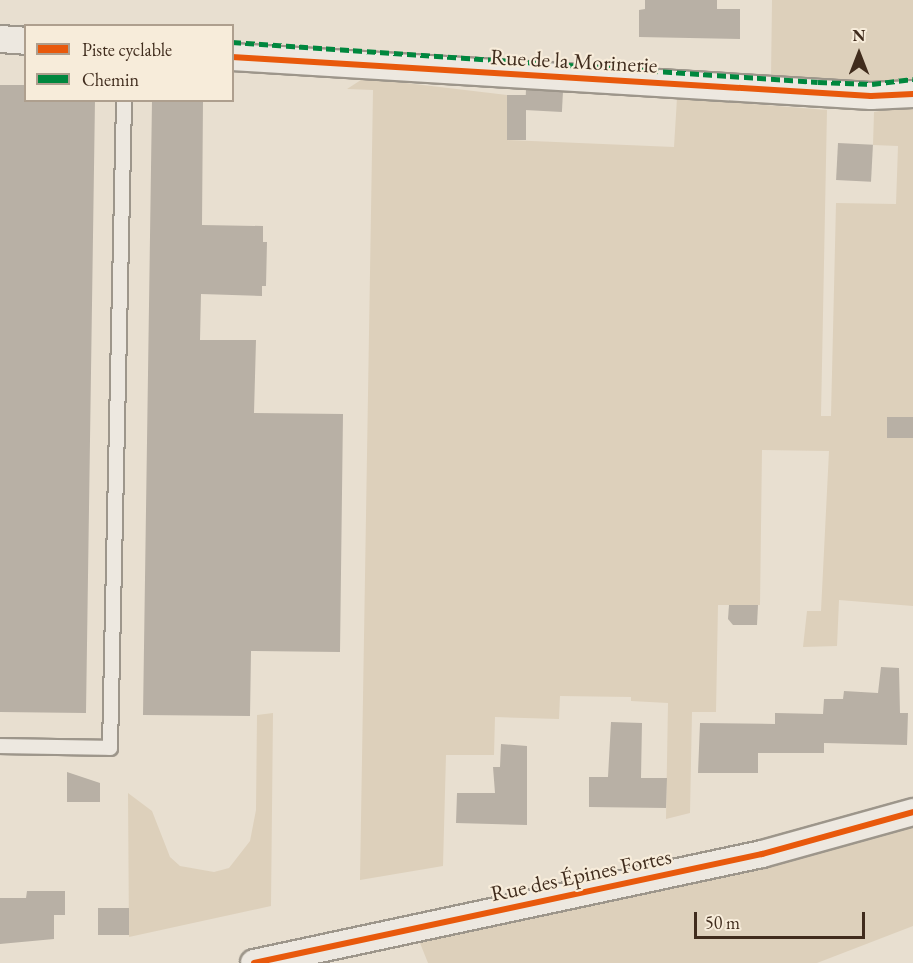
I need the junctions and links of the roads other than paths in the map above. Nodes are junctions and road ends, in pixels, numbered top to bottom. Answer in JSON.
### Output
{"nodes":[{"id":1,"x":0,"y":39,"type":"edge"},
{"id":2,"x":24,"y":41,"type":"edge"},
{"id":3,"x":234,"y":57,"type":"edge"},
{"id":4,"x":913,"y":94,"type":"edge"},
{"id":5,"x":124,"y":102,"type":"edge"},
{"id":6,"x":0,"y":746,"type":"edge"},
{"id":7,"x":913,"y":812,"type":"edge"},
{"id":8,"x":254,"y":963,"type":"edge"}],
"edges":[{"from":1,"to":2,"type":"street"},
{"from":3,"to":4,"type":"street","name":"Rue de la Morinerie"},
{"from":5,"to":6,"type":"lane"},
{"from":7,"to":8,"type":"street","name":"Rue des Épines Fortes"}]}
